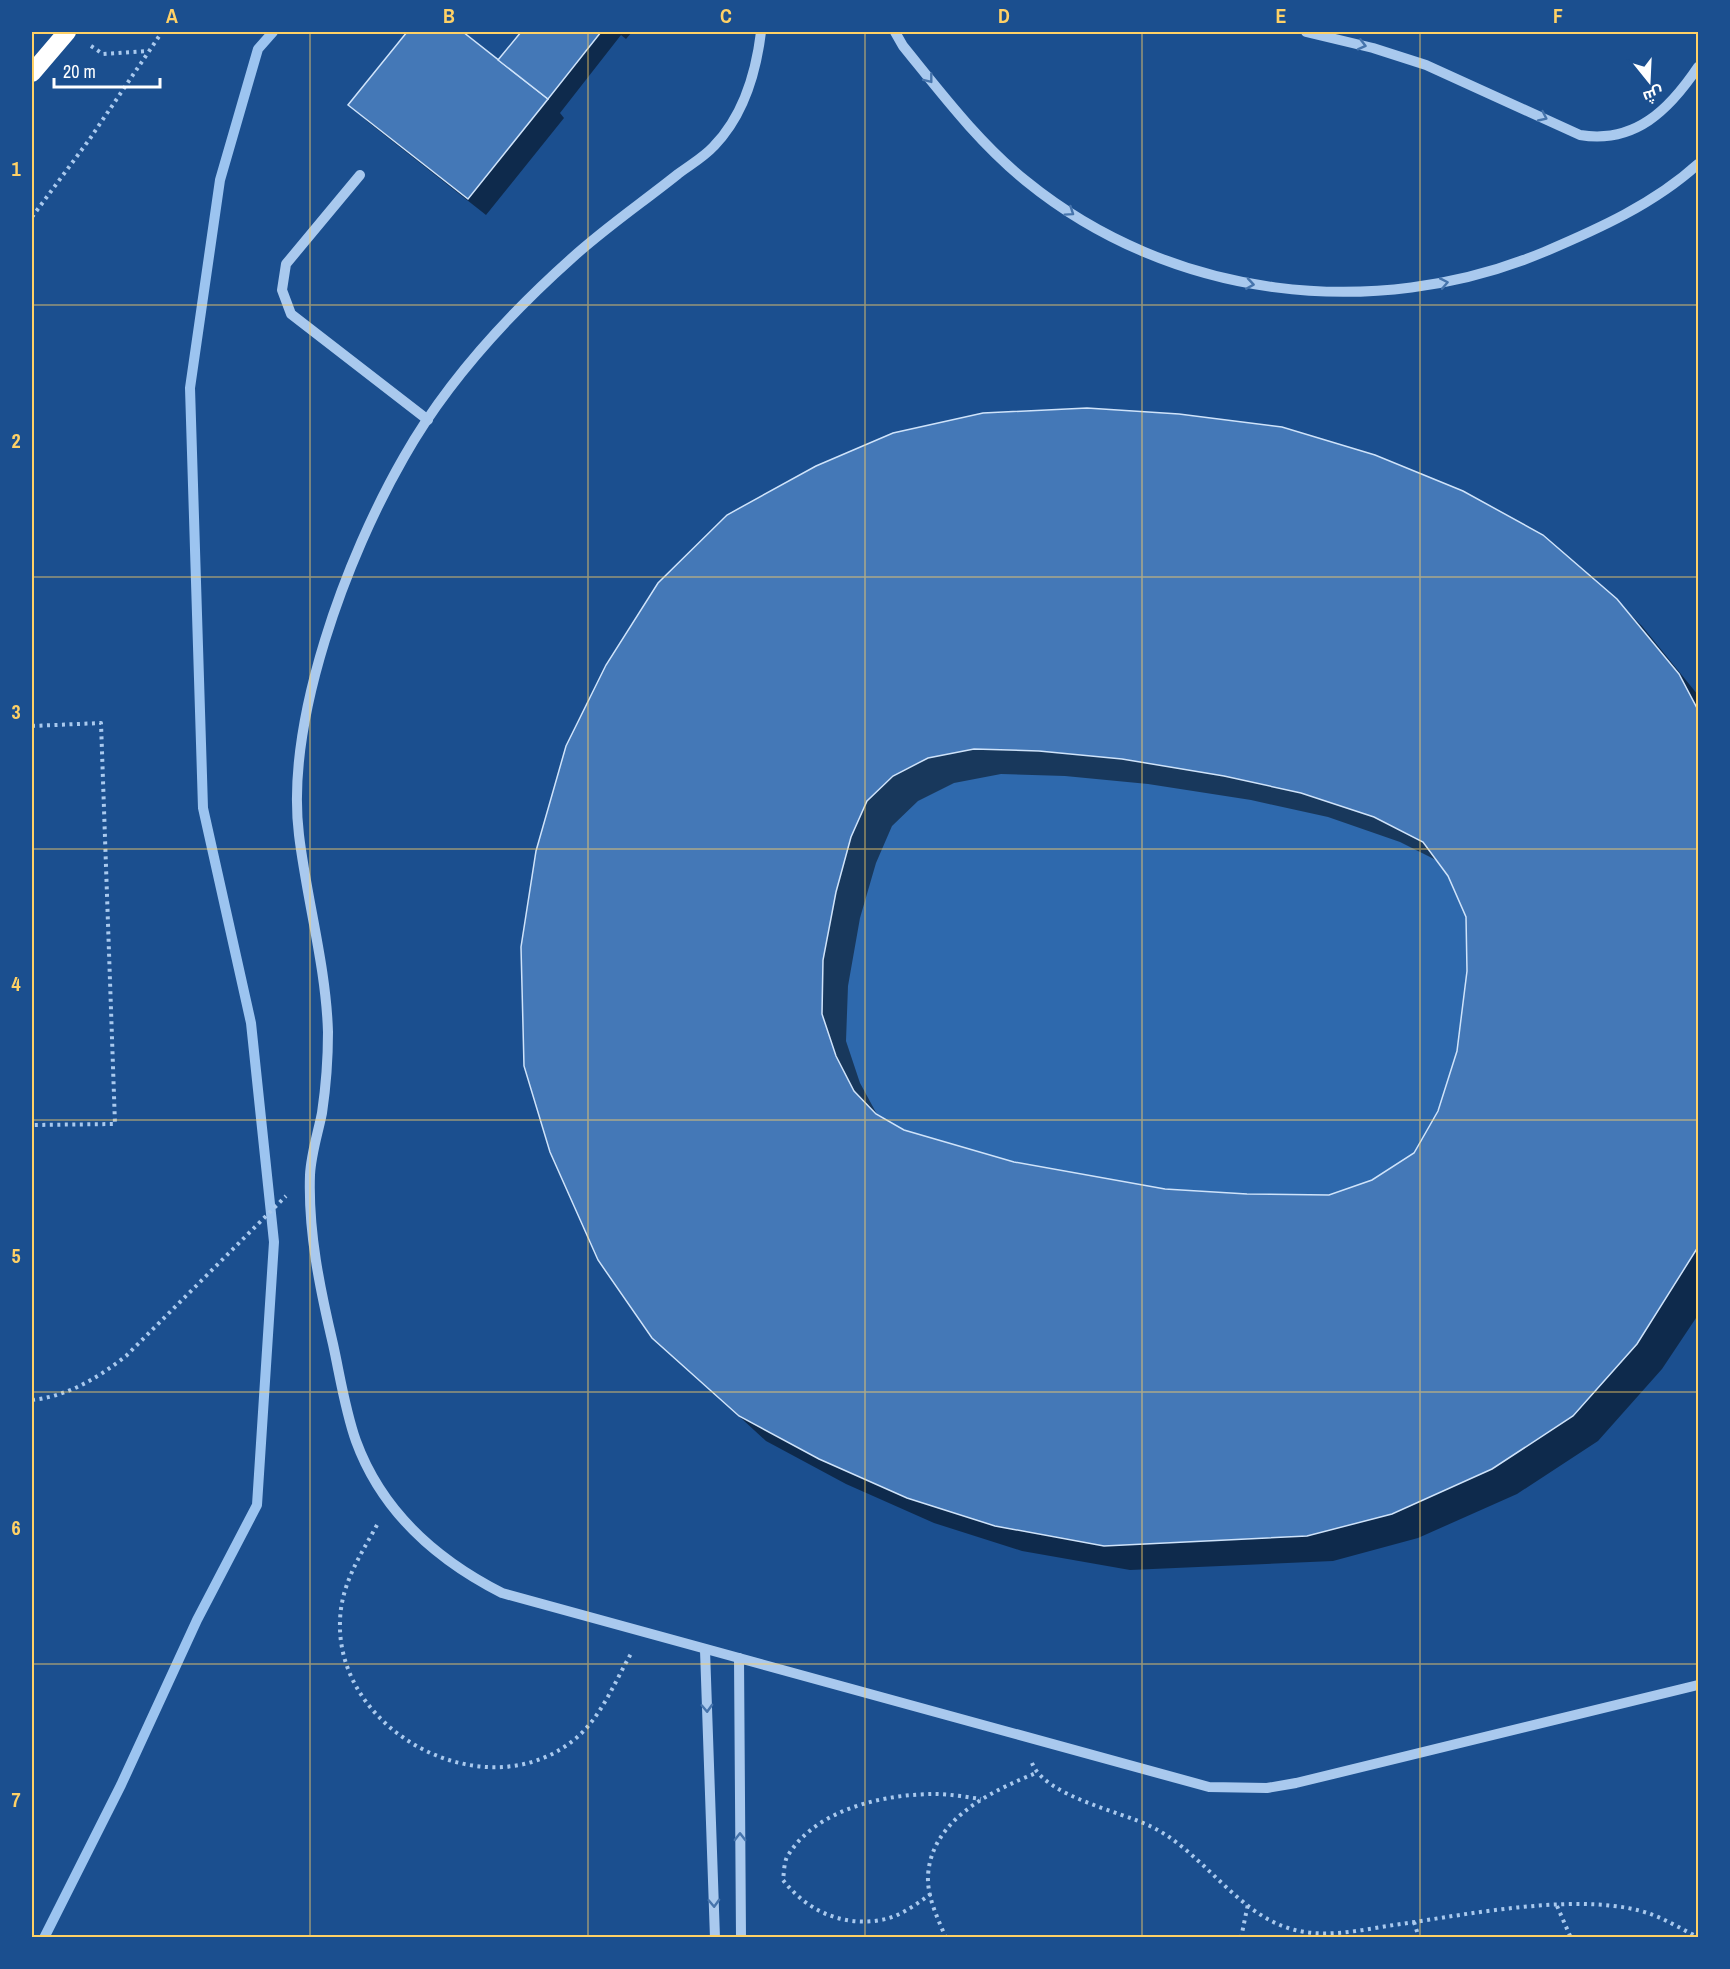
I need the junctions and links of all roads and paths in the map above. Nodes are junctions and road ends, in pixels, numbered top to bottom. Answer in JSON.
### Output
{"nodes":[{"id":1,"x":67,"y":32,"type":"edge"},
{"id":2,"x":162,"y":32,"type":"edge"},
{"id":3,"x":761,"y":32,"type":"edge"},
{"id":4,"x":895,"y":32,"type":"edge"},
{"id":5,"x":1306,"y":32,"type":"edge"},
{"id":6,"x":87,"y":43,"type":"dead end"},
{"id":7,"x":147,"y":51,"type":"junction"},
{"id":8,"x":1698,"y":67,"type":"edge"},
{"id":9,"x":32,"y":73,"type":"edge"},
{"id":10,"x":1698,"y":164,"type":"edge"},
{"id":11,"x":360,"y":175,"type":"dead end"},
{"id":12,"x":32,"y":217,"type":"edge"},
{"id":13,"x":428,"y":420,"type":"junction"},
{"id":14,"x":32,"y":726,"type":"edge"},
{"id":15,"x":32,"y":1125,"type":"edge"},
{"id":16,"x":281,"y":1201,"type":"dead end"},
{"id":17,"x":32,"y":1400,"type":"edge"},
{"id":18,"x":389,"y":1503,"type":"junction"},
{"id":19,"x":644,"y":1633,"type":"junction"},
{"id":20,"x":705,"y":1650,"type":"junction"},
{"id":21,"x":739,"y":1658,"type":"junction"},
{"id":22,"x":1698,"y":1685,"type":"edge"},
{"id":23,"x":1029,"y":1738,"type":"junction"},
{"id":24,"x":1036,"y":1773,"type":"junction"},
{"id":25,"x":981,"y":1799,"type":"junction"},
{"id":26,"x":931,"y":1894,"type":"junction"},
{"id":27,"x":1248,"y":1904,"type":"junction"},
{"id":28,"x":1557,"y":1906,"type":"junction"},
{"id":29,"x":1414,"y":1922,"type":"junction"},
{"id":30,"x":1698,"y":1937,"type":"edge"},
{"id":31,"x":715,"y":1938,"type":"edge"},
{"id":32,"x":741,"y":1938,"type":"edge"},
{"id":33,"x":946,"y":1938,"type":"edge"},
{"id":34,"x":1241,"y":1938,"type":"edge"},
{"id":35,"x":1419,"y":1938,"type":"edge"},
{"id":36,"x":1571,"y":1938,"type":"edge"}],
"edges":[{"from":1,"to":9,"type":"highway"},
{"from":2,"to":7,"type":"path"},
{"from":3,"to":13,"type":"street"},
{"from":4,"to":10,"type":"street","one_way":true},
{"from":5,"to":8,"type":"street","one_way":true},
{"from":6,"to":7,"type":"path"},
{"from":7,"to":12,"type":"path"},
{"from":11,"to":13,"type":"street"},
{"from":13,"to":18,"type":"street"},
{"from":14,"to":15,"type":"path"},
{"from":16,"to":17,"type":"path"},
{"from":18,"to":19,"type":"street"},
{"from":18,"to":19,"type":"path"},
{"from":19,"to":20,"type":"street"},
{"from":20,"to":21,"type":"street"},
{"from":20,"to":31,"type":"street","one_way":true},
{"from":21,"to":23,"type":"street"},
{"from":32,"to":21,"type":"street","one_way":true},
{"from":22,"to":23,"type":"street"},
{"from":23,"to":24,"type":"path"},
{"from":24,"to":25,"type":"path"},
{"from":24,"to":27,"type":"path"},
{"from":25,"to":26,"type":"path"},
{"from":25,"to":26,"type":"path"},
{"from":26,"to":33,"type":"path"},
{"from":27,"to":29,"type":"path"},
{"from":27,"to":34,"type":"path"},
{"from":28,"to":29,"type":"path"},
{"from":28,"to":30,"type":"path"},
{"from":28,"to":36,"type":"path"},
{"from":29,"to":35,"type":"path"}]}
